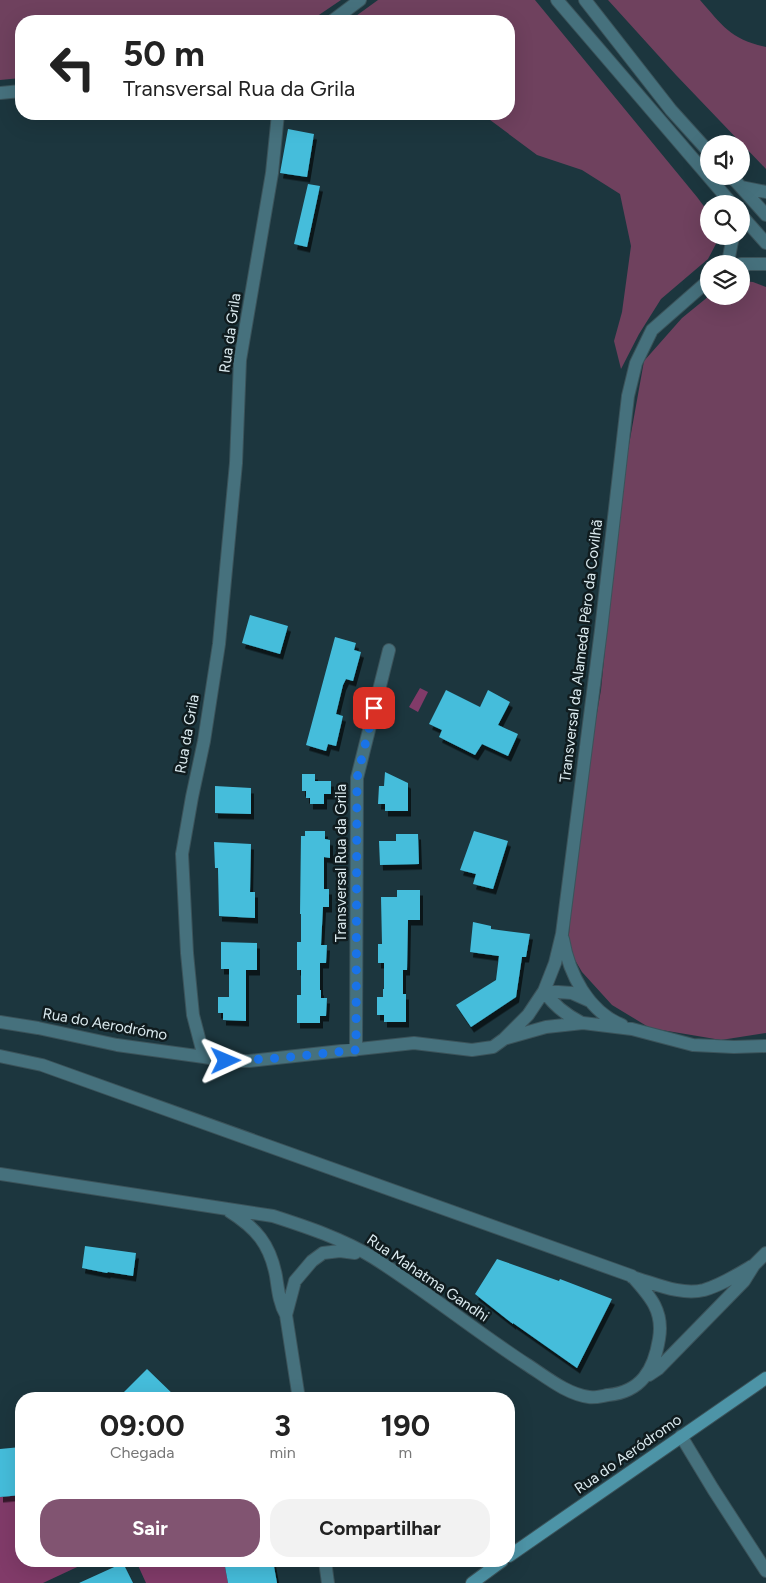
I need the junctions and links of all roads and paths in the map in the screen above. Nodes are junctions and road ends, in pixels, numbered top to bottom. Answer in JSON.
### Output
{"nodes":[{"id":1,"x":360,"y":0,"type":"edge"},
{"id":2,"x":557,"y":0,"type":"edge"},
{"id":3,"x":584,"y":0,"type":"edge"},
{"id":4,"x":340,"y":15,"type":"edge"},
{"id":5,"x":15,"y":92,"type":"edge"},
{"id":6,"x":0,"y":93,"type":"edge"},
{"id":7,"x":277,"y":120,"type":"edge"},
{"id":8,"x":700,"y":142,"type":"edge"},
{"id":9,"x":741,"y":187,"type":"joint"},
{"id":10,"x":766,"y":192,"type":"edge"},
{"id":11,"x":723,"y":195,"type":"edge"},
{"id":12,"x":766,"y":215,"type":"edge"},
{"id":13,"x":750,"y":225,"type":"edge"},
{"id":14,"x":766,"y":243,"type":"edge"},
{"id":15,"x":750,"y":264,"type":"edge"},
{"id":16,"x":766,"y":264,"type":"edge"},
{"id":17,"x":700,"y":288,"type":"edge"},
{"id":18,"x":389,"y":650,"type":"dead end"},
{"id":19,"x":562,"y":934,"type":"junction"},
{"id":20,"x":544,"y":991,"type":"junction"},
{"id":21,"x":591,"y":1002,"type":"junction"},
{"id":22,"x":0,"y":1022,"type":"edge"},
{"id":23,"x":583,"y":1023,"type":"junction"},
{"id":24,"x":632,"y":1029,"type":"junction"},
{"id":25,"x":504,"y":1039,"type":"junction"},
{"id":26,"x":766,"y":1046,"type":"edge"},
{"id":27,"x":356,"y":1050,"type":"junction"},
{"id":28,"x":0,"y":1056,"type":"edge"},
{"id":29,"x":204,"y":1058,"type":"junction"},
{"id":30,"x":0,"y":1174,"type":"edge"},
{"id":31,"x":225,"y":1208,"type":"junction"},
{"id":32,"x":766,"y":1253,"type":"edge"},
{"id":33,"x":372,"y":1257,"type":"junction"},
{"id":34,"x":754,"y":1264,"type":"junction"},
{"id":35,"x":632,"y":1276,"type":"junction"},
{"id":36,"x":286,"y":1315,"type":"junction"},
{"id":37,"x":645,"y":1378,"type":"junction"},
{"id":38,"x":766,"y":1378,"type":"edge"},
{"id":39,"x":298,"y":1392,"type":"edge"},
{"id":40,"x":681,"y":1436,"type":"junction"},
{"id":41,"x":515,"y":1552,"type":"edge"},
{"id":42,"x":326,"y":1567,"type":"edge"},
{"id":43,"x":494,"y":1567,"type":"edge"},
{"id":44,"x":766,"y":1571,"type":"edge"},
{"id":45,"x":328,"y":1583,"type":"edge"},
{"id":46,"x":472,"y":1583,"type":"edge"}],
"edges":[{"from":1,"to":4,"type":"street"},
{"from":2,"to":11,"type":"street"},
{"from":3,"to":8,"type":"street"},
{"from":5,"to":6,"type":"street"},
{"from":7,"to":29,"type":"street","name":"Rua da Grila"},
{"from":9,"to":10,"type":"street"},
{"from":9,"to":12,"type":"street"},
{"from":13,"to":14,"type":"street"},
{"from":15,"to":16,"type":"street"},
{"from":17,"to":19,"type":"street","name":"Transversal da Alameda Pêro da Covilhã"},
{"from":18,"to":27,"type":"street","name":"Transversal Rua da Grila"},
{"from":19,"to":20,"type":"street","name":"Transversal da Alameda Pêro da Covilhã"},
{"from":19,"to":21,"type":"street"},
{"from":20,"to":21,"type":"street"},
{"from":20,"to":23,"type":"street"},
{"from":20,"to":25,"type":"street","name":"Transversal da Alameda Pêro da Covilhã"},
{"from":21,"to":24,"type":"street"},
{"from":22,"to":29,"type":"street","name":"Rua do Aerodrómo"},
{"from":23,"to":24,"type":"street"},
{"from":23,"to":25,"type":"street"},
{"from":24,"to":26,"type":"street"},
{"from":25,"to":27,"type":"street"},
{"from":27,"to":29,"type":"street"},
{"from":28,"to":35,"type":"street","name":"Rua Mahatma Gandhi"},
{"from":30,"to":31,"type":"street","name":"Rua Mahatma Gandhi"},
{"from":31,"to":33,"type":"street","name":"Rua Mahatma Gandhi"},
{"from":31,"to":36,"type":"street"},
{"from":32,"to":34,"type":"street","name":"Rua Mahatma Gandhi"},
{"from":33,"to":36,"type":"street"},
{"from":33,"to":37,"type":"street","name":"Rua Mahatma Gandhi"},
{"from":34,"to":35,"type":"street","name":"Rua Mahatma Gandhi"},
{"from":34,"to":37,"type":"street","name":"Rua Mahatma Gandhi"},
{"from":35,"to":37,"type":"street","name":"Rua Mahatma Gandhi"},
{"from":36,"to":39,"type":"street"},
{"from":38,"to":40,"type":"main road","name":"Rua do Aeródromo"},
{"from":40,"to":41,"type":"main road","name":"Rua do Aeródromo"},
{"from":40,"to":44,"type":"street"},
{"from":42,"to":45,"type":"street"},
{"from":43,"to":46,"type":"main road"}]}
